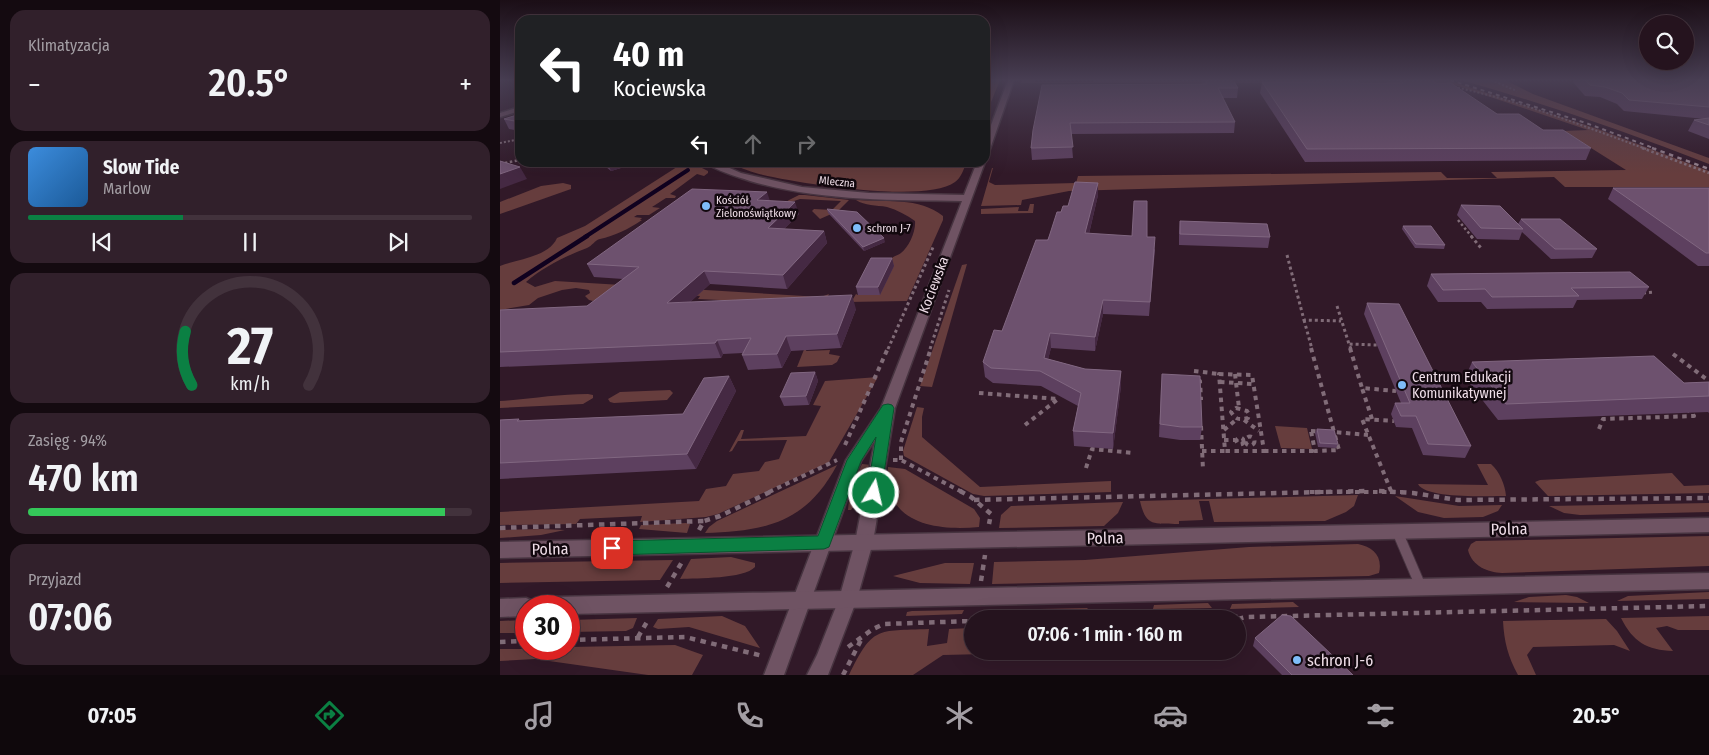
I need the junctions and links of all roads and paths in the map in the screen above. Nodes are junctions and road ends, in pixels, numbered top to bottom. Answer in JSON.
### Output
{"nodes":[{"id":1,"x":513,"y":112,"type":"edge"},
{"id":2,"x":1000,"y":112,"type":"edge"},
{"id":3,"x":1540,"y":112,"type":"edge"},
{"id":4,"x":500,"y":115,"type":"edge"},
{"id":5,"x":990,"y":138,"type":"edge"},
{"id":6,"x":515,"y":140,"type":"edge"},
{"id":7,"x":500,"y":143,"type":"edge"},
{"id":8,"x":515,"y":161,"type":"edge"},
{"id":9,"x":500,"y":164,"type":"edge"},
{"id":10,"x":720,"y":167,"type":"edge"},
{"id":11,"x":979,"y":167,"type":"edge"},
{"id":12,"x":1709,"y":173,"type":"edge"},
{"id":13,"x":968,"y":198,"type":"junction"},
{"id":14,"x":1458,"y":220,"type":"dead end"},
{"id":15,"x":956,"y":229,"type":"junction"},
{"id":16,"x":1482,"y":248,"type":"dead end"},
{"id":17,"x":1288,"y":255,"type":"dead end"},
{"id":18,"x":949,"y":288,"type":"dead end"},
{"id":19,"x":1654,"y":292,"type":"dead end"},
{"id":20,"x":1635,"y":293,"type":"edge"},
{"id":21,"x":1337,"y":306,"type":"dead end"},
{"id":22,"x":1304,"y":320,"type":"junction"},
{"id":23,"x":1341,"y":321,"type":"junction"},
{"id":24,"x":1348,"y":344,"type":"junction"},
{"id":25,"x":1377,"y":345,"type":"dead end"},
{"id":26,"x":1673,"y":354,"type":"dead end"},
{"id":27,"x":1194,"y":371,"type":"dead end"},
{"id":28,"x":1219,"y":374,"type":"junction"},
{"id":29,"x":1235,"y":374,"type":"junction"},
{"id":30,"x":1195,"y":378,"type":"edge"},
{"id":31,"x":1709,"y":381,"type":"edge"},
{"id":32,"x":1220,"y":382,"type":"junction"},
{"id":33,"x":1236,"y":383,"type":"junction"},
{"id":34,"x":1253,"y":384,"type":"junction"},
{"id":35,"x":1362,"y":388,"type":"junction"},
{"id":36,"x":1396,"y":391,"type":"dead end"},
{"id":37,"x":979,"y":393,"type":"dead end"},
{"id":38,"x":1201,"y":401,"type":"edge"},
{"id":39,"x":1682,"y":405,"type":"edge"},
{"id":40,"x":888,"y":408,"type":"junction"},
{"id":41,"x":1239,"y":408,"type":"junction"},
{"id":42,"x":1237,"y":419,"type":"junction"},
{"id":43,"x":1372,"y":419,"type":"junction"},
{"id":44,"x":1243,"y":420,"type":"junction"},
{"id":45,"x":1201,"y":421,"type":"edge"},
{"id":46,"x":1394,"y":421,"type":"dead end"},
{"id":47,"x":1025,"y":425,"type":"dead end"},
{"id":48,"x":1599,"y":429,"type":"dead end"},
{"id":49,"x":1223,"y":430,"type":"junction"},
{"id":50,"x":1260,"y":431,"type":"junction"},
{"id":51,"x":1334,"y":432,"type":"junction"},
{"id":52,"x":1368,"y":435,"type":"junction"},
{"id":53,"x":1224,"y":440,"type":"junction"},
{"id":54,"x":1244,"y":441,"type":"dead end"},
{"id":55,"x":1202,"y":451,"type":"junction"},
{"id":56,"x":1225,"y":451,"type":"junction"},
{"id":57,"x":1264,"y":451,"type":"junction"},
{"id":58,"x":1316,"y":451,"type":"junction"},
{"id":59,"x":1134,"y":453,"type":"dead end"},
{"id":60,"x":848,"y":455,"type":"junction"},
{"id":61,"x":901,"y":460,"type":"dead end"},
{"id":62,"x":1086,"y":468,"type":"dead end"},
{"id":63,"x":1203,"y":470,"type":"dead end"},
{"id":64,"x":1391,"y":491,"type":"junction"},
{"id":65,"x":1709,"y":498,"type":"edge"},
{"id":66,"x":974,"y":500,"type":"dead end"},
{"id":67,"x":704,"y":521,"type":"junction"},
{"id":68,"x":1709,"y":525,"type":"edge"},
{"id":69,"x":500,"y":528,"type":"edge"},
{"id":70,"x":1397,"y":530,"type":"junction"},
{"id":71,"x":824,"y":542,"type":"junction"},
{"id":72,"x":864,"y":542,"type":"junction"},
{"id":73,"x":691,"y":546,"type":"junction"},
{"id":74,"x":500,"y":550,"type":"edge"},
{"id":75,"x":1709,"y":581,"type":"edge"},
{"id":76,"x":1422,"y":587,"type":"junction"},
{"id":77,"x":848,"y":599,"type":"junction"},
{"id":78,"x":802,"y":600,"type":"junction"},
{"id":79,"x":658,"y":604,"type":"junction"},
{"id":80,"x":580,"y":605,"type":"edge"},
{"id":81,"x":1709,"y":606,"type":"edge"},
{"id":82,"x":515,"y":607,"type":"edge"},
{"id":83,"x":500,"y":608,"type":"edge"},
{"id":84,"x":1246,"y":617,"type":"edge"},
{"id":85,"x":964,"y":622,"type":"edge"},
{"id":86,"x":638,"y":637,"type":"junction"},
{"id":87,"x":862,"y":639,"type":"junction"},
{"id":88,"x":580,"y":640,"type":"edge"},
{"id":89,"x":515,"y":641,"type":"edge"},
{"id":90,"x":500,"y":642,"type":"edge"},
{"id":91,"x":776,"y":668,"type":"edge"},
{"id":92,"x":821,"y":668,"type":"edge"},
{"id":93,"x":843,"y":675,"type":"edge"}],
"edges":[{"from":1,"to":4,"type":"street"},
{"from":2,"to":5,"type":"street"},
{"from":3,"to":12,"type":"path"},
{"from":6,"to":7,"type":"path"},
{"from":8,"to":9,"type":"path"},
{"from":10,"to":13,"type":"street","name":"Mleczna"},
{"from":11,"to":13,"type":"street","name":"Kociewska"},
{"from":13,"to":15,"type":"street","name":"Kociewska"},
{"from":14,"to":16,"type":"path"},
{"from":15,"to":40,"type":"street","name":"Kociewska"},
{"from":15,"to":60,"type":"path"},
{"from":17,"to":22,"type":"path"},
{"from":18,"to":61,"type":"path"},
{"from":19,"to":20,"type":"path"},
{"from":21,"to":23,"type":"path"},
{"from":22,"to":23,"type":"path"},
{"from":22,"to":51,"type":"path"},
{"from":23,"to":24,"type":"path"},
{"from":24,"to":25,"type":"path"},
{"from":24,"to":35,"type":"path"},
{"from":26,"to":31,"type":"path"},
{"from":27,"to":28,"type":"path"},
{"from":28,"to":29,"type":"path"},
{"from":28,"to":32,"type":"path"},
{"from":29,"to":33,"type":"path"},
{"from":29,"to":34,"type":"path"},
{"from":30,"to":38,"type":"path"},
{"from":32,"to":33,"type":"path"},
{"from":32,"to":49,"type":"path"},
{"from":33,"to":34,"type":"path"},
{"from":33,"to":41,"type":"path"},
{"from":34,"to":50,"type":"path"},
{"from":35,"to":36,"type":"path"},
{"from":35,"to":43,"type":"path"},
{"from":37,"to":47,"type":"path"},
{"from":39,"to":48,"type":"path"},
{"from":40,"to":60,"type":"street","name":"Kociewska"},
{"from":40,"to":72,"type":"street","name":"Kociewska"},
{"from":41,"to":42,"type":"path"},
{"from":41,"to":44,"type":"path"},
{"from":42,"to":44,"type":"path"},
{"from":42,"to":49,"type":"path"},
{"from":43,"to":46,"type":"path"},
{"from":43,"to":52,"type":"path"},
{"from":44,"to":50,"type":"path"},
{"from":45,"to":55,"type":"path"},
{"from":49,"to":53,"type":"path"},
{"from":50,"to":57,"type":"path"},
{"from":51,"to":52,"type":"path"},
{"from":51,"to":58,"type":"path"},
{"from":51,"to":58,"type":"path"},
{"from":52,"to":64,"type":"path"},
{"from":53,"to":54,"type":"path"},
{"from":53,"to":56,"type":"path"},
{"from":55,"to":56,"type":"path"},
{"from":55,"to":63,"type":"path"},
{"from":56,"to":57,"type":"path"},
{"from":57,"to":58,"type":"path"},
{"from":59,"to":62,"type":"path"},
{"from":60,"to":67,"type":"path"},
{"from":60,"to":71,"type":"street","name":"Kociewska"},
{"from":64,"to":65,"type":"path"},
{"from":64,"to":66,"type":"path"},
{"from":67,"to":69,"type":"path"},
{"from":67,"to":73,"type":"path"},
{"from":68,"to":70,"type":"street","name":"Polna"},
{"from":70,"to":72,"type":"street","name":"Polna"},
{"from":70,"to":76,"type":"lane"},
{"from":71,"to":72,"type":"street","name":"Polna"},
{"from":71,"to":73,"type":"street","name":"Polna"},
{"from":71,"to":78,"type":"street","name":"Kociewska"},
{"from":72,"to":77,"type":"street","name":"Kociewska"},
{"from":73,"to":74,"type":"street","name":"Polna"},
{"from":73,"to":79,"type":"path"},
{"from":75,"to":76,"type":"street"},
{"from":76,"to":77,"type":"street"},
{"from":77,"to":78,"type":"street"},
{"from":77,"to":92,"type":"street","name":"Kociewska"},
{"from":78,"to":79,"type":"street"},
{"from":78,"to":91,"type":"street","name":"Kociewska"},
{"from":79,"to":80,"type":"street"},
{"from":79,"to":86,"type":"path"},
{"from":81,"to":84,"type":"path"},
{"from":82,"to":83,"type":"street"},
{"from":85,"to":87,"type":"path"},
{"from":86,"to":88,"type":"path"},
{"from":86,"to":91,"type":"path"},
{"from":87,"to":92,"type":"path"},
{"from":87,"to":93,"type":"path"},
{"from":89,"to":90,"type":"path"}]}
